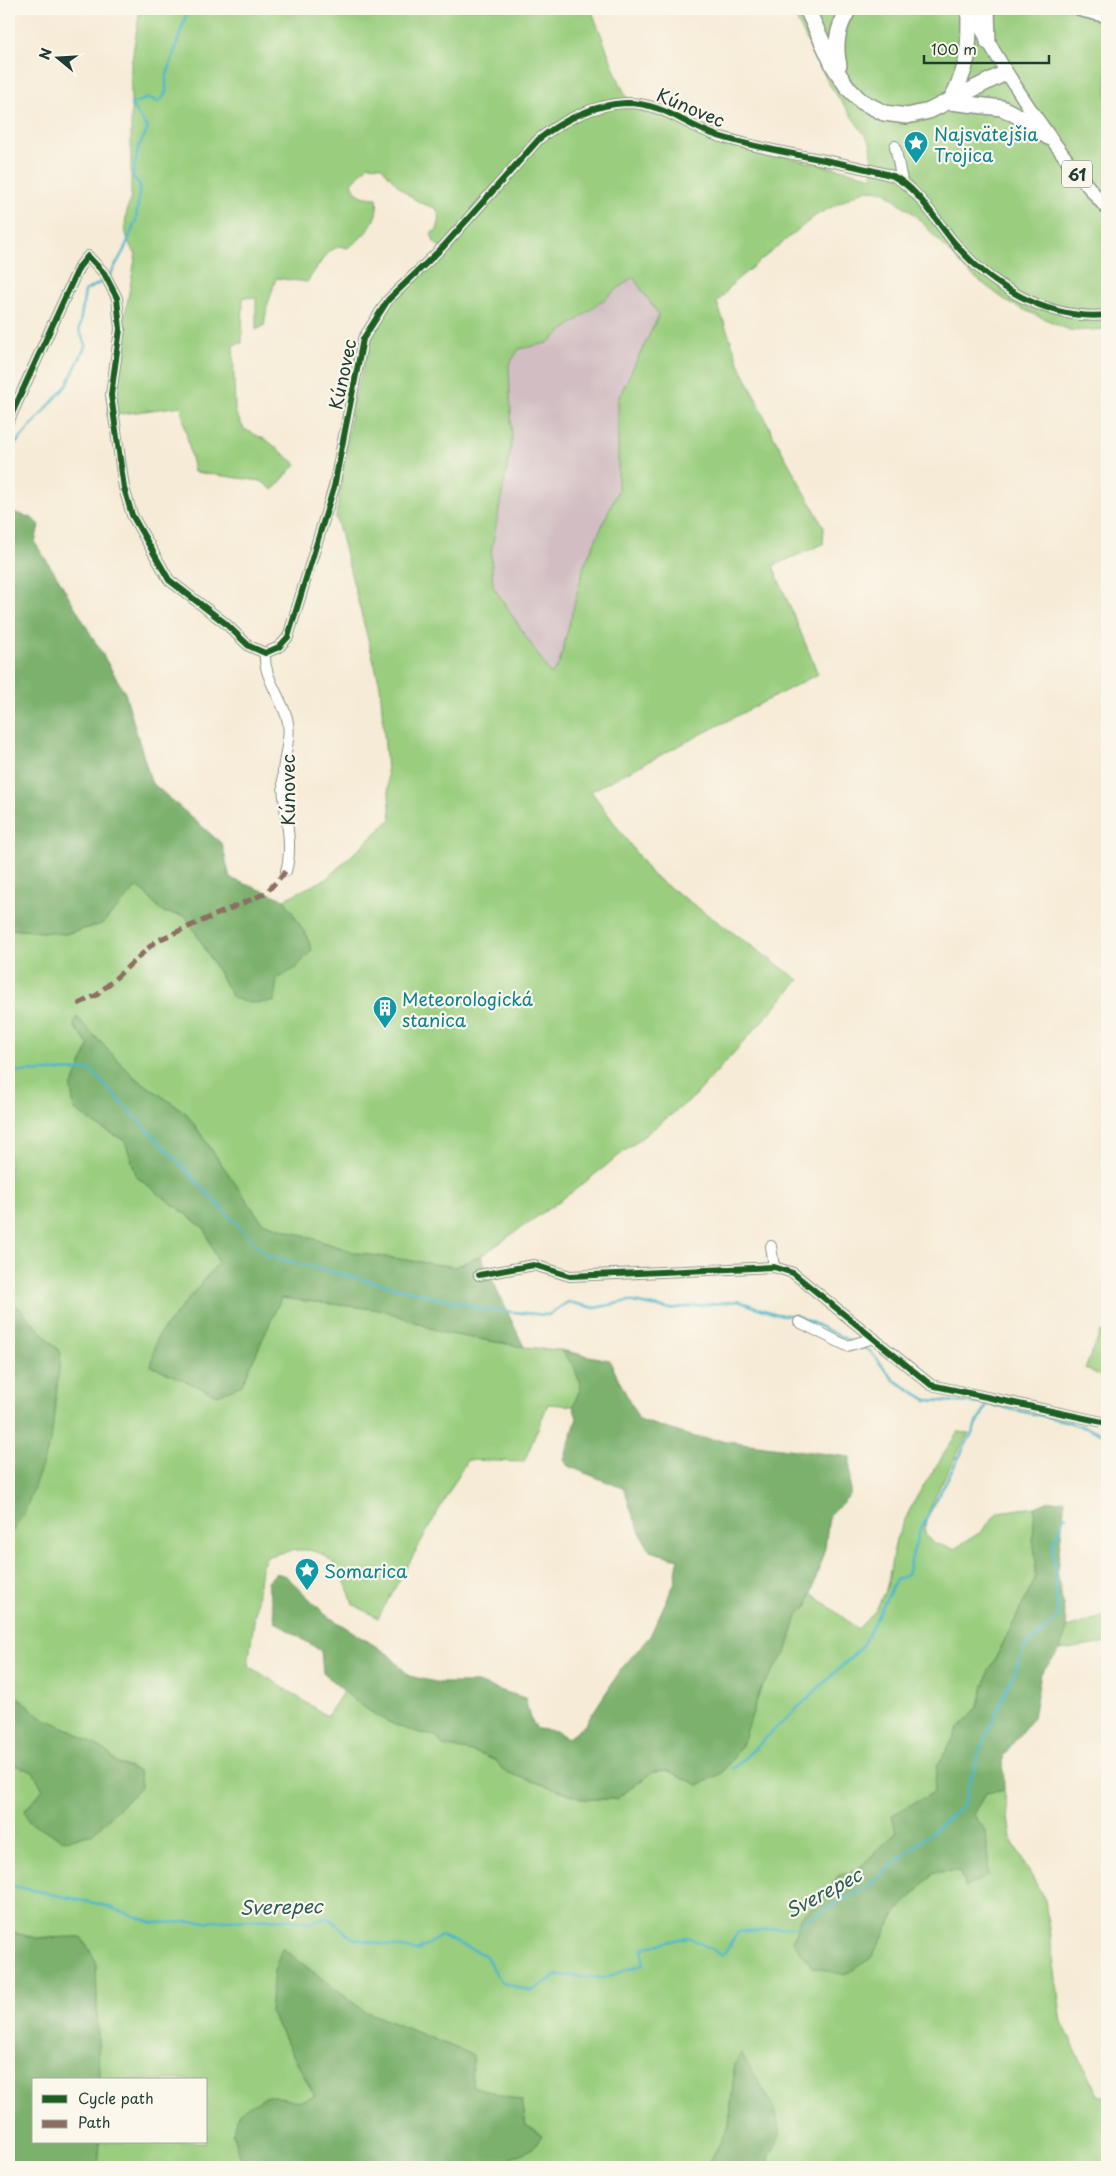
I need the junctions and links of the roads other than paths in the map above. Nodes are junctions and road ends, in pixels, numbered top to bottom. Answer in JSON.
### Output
{"nodes":[{"id":1,"x":807,"y":9,"type":"edge"},
{"id":2,"x":849,"y":9,"type":"edge"},
{"id":3,"x":969,"y":9,"type":"edge"},
{"id":4,"x":987,"y":9,"type":"edge"},
{"id":5,"x":1084,"y":9,"type":"edge"},
{"id":6,"x":1107,"y":14,"type":"edge"},
{"id":7,"x":988,"y":42,"type":"junction"},
{"id":8,"x":1005,"y":73,"type":"junction"},
{"id":9,"x":840,"y":74,"type":"junction"},
{"id":10,"x":950,"y":102,"type":"junction"},
{"id":11,"x":1048,"y":137,"type":"junction"},
{"id":12,"x":895,"y":146,"type":"dead end"},
{"id":13,"x":902,"y":181,"type":"junction"},
{"id":14,"x":1107,"y":209,"type":"edge"},
{"id":15,"x":1107,"y":315,"type":"edge"},
{"id":16,"x":9,"y":420,"type":"edge"},
{"id":17,"x":265,"y":653,"type":"junction"},
{"id":18,"x":286,"y":871,"type":"dead end"},
{"id":19,"x":771,"y":1246,"type":"dead end"},
{"id":20,"x":774,"y":1268,"type":"junction"},
{"id":21,"x":479,"y":1275,"type":"dead end"},
{"id":22,"x":798,"y":1322,"type":"dead end"},
{"id":23,"x":874,"y":1338,"type":"junction"},
{"id":24,"x":1107,"y":1423,"type":"edge"}],
"edges":[{"from":1,"to":9,"type":"highway"},
{"from":2,"to":9,"type":"highway"},
{"from":3,"to":7,"type":"main road","number":"61"},
{"from":3,"to":10,"type":"highway"},
{"from":4,"to":7,"type":"highway"},
{"from":5,"to":6,"type":"highway"},
{"from":7,"to":8,"type":"main road","number":"61"},
{"from":8,"to":10,"type":"highway"},
{"from":8,"to":11,"type":"main road","number":"61"},
{"from":9,"to":10,"type":"highway"},
{"from":10,"to":11,"type":"highway"},
{"from":11,"to":14,"type":"main road","number":"61"},
{"from":12,"to":13,"type":"street"},
{"from":13,"to":15,"type":"street","name":"Kúnovec"},
{"from":13,"to":17,"type":"street","name":"Kúnovec"},
{"from":16,"to":17,"type":"street"},
{"from":17,"to":18,"type":"street","name":"Kúnovec"},
{"from":19,"to":20,"type":"street"},
{"from":20,"to":21,"type":"street"},
{"from":20,"to":23,"type":"street"},
{"from":22,"to":23,"type":"street"},
{"from":23,"to":24,"type":"street"}]}
